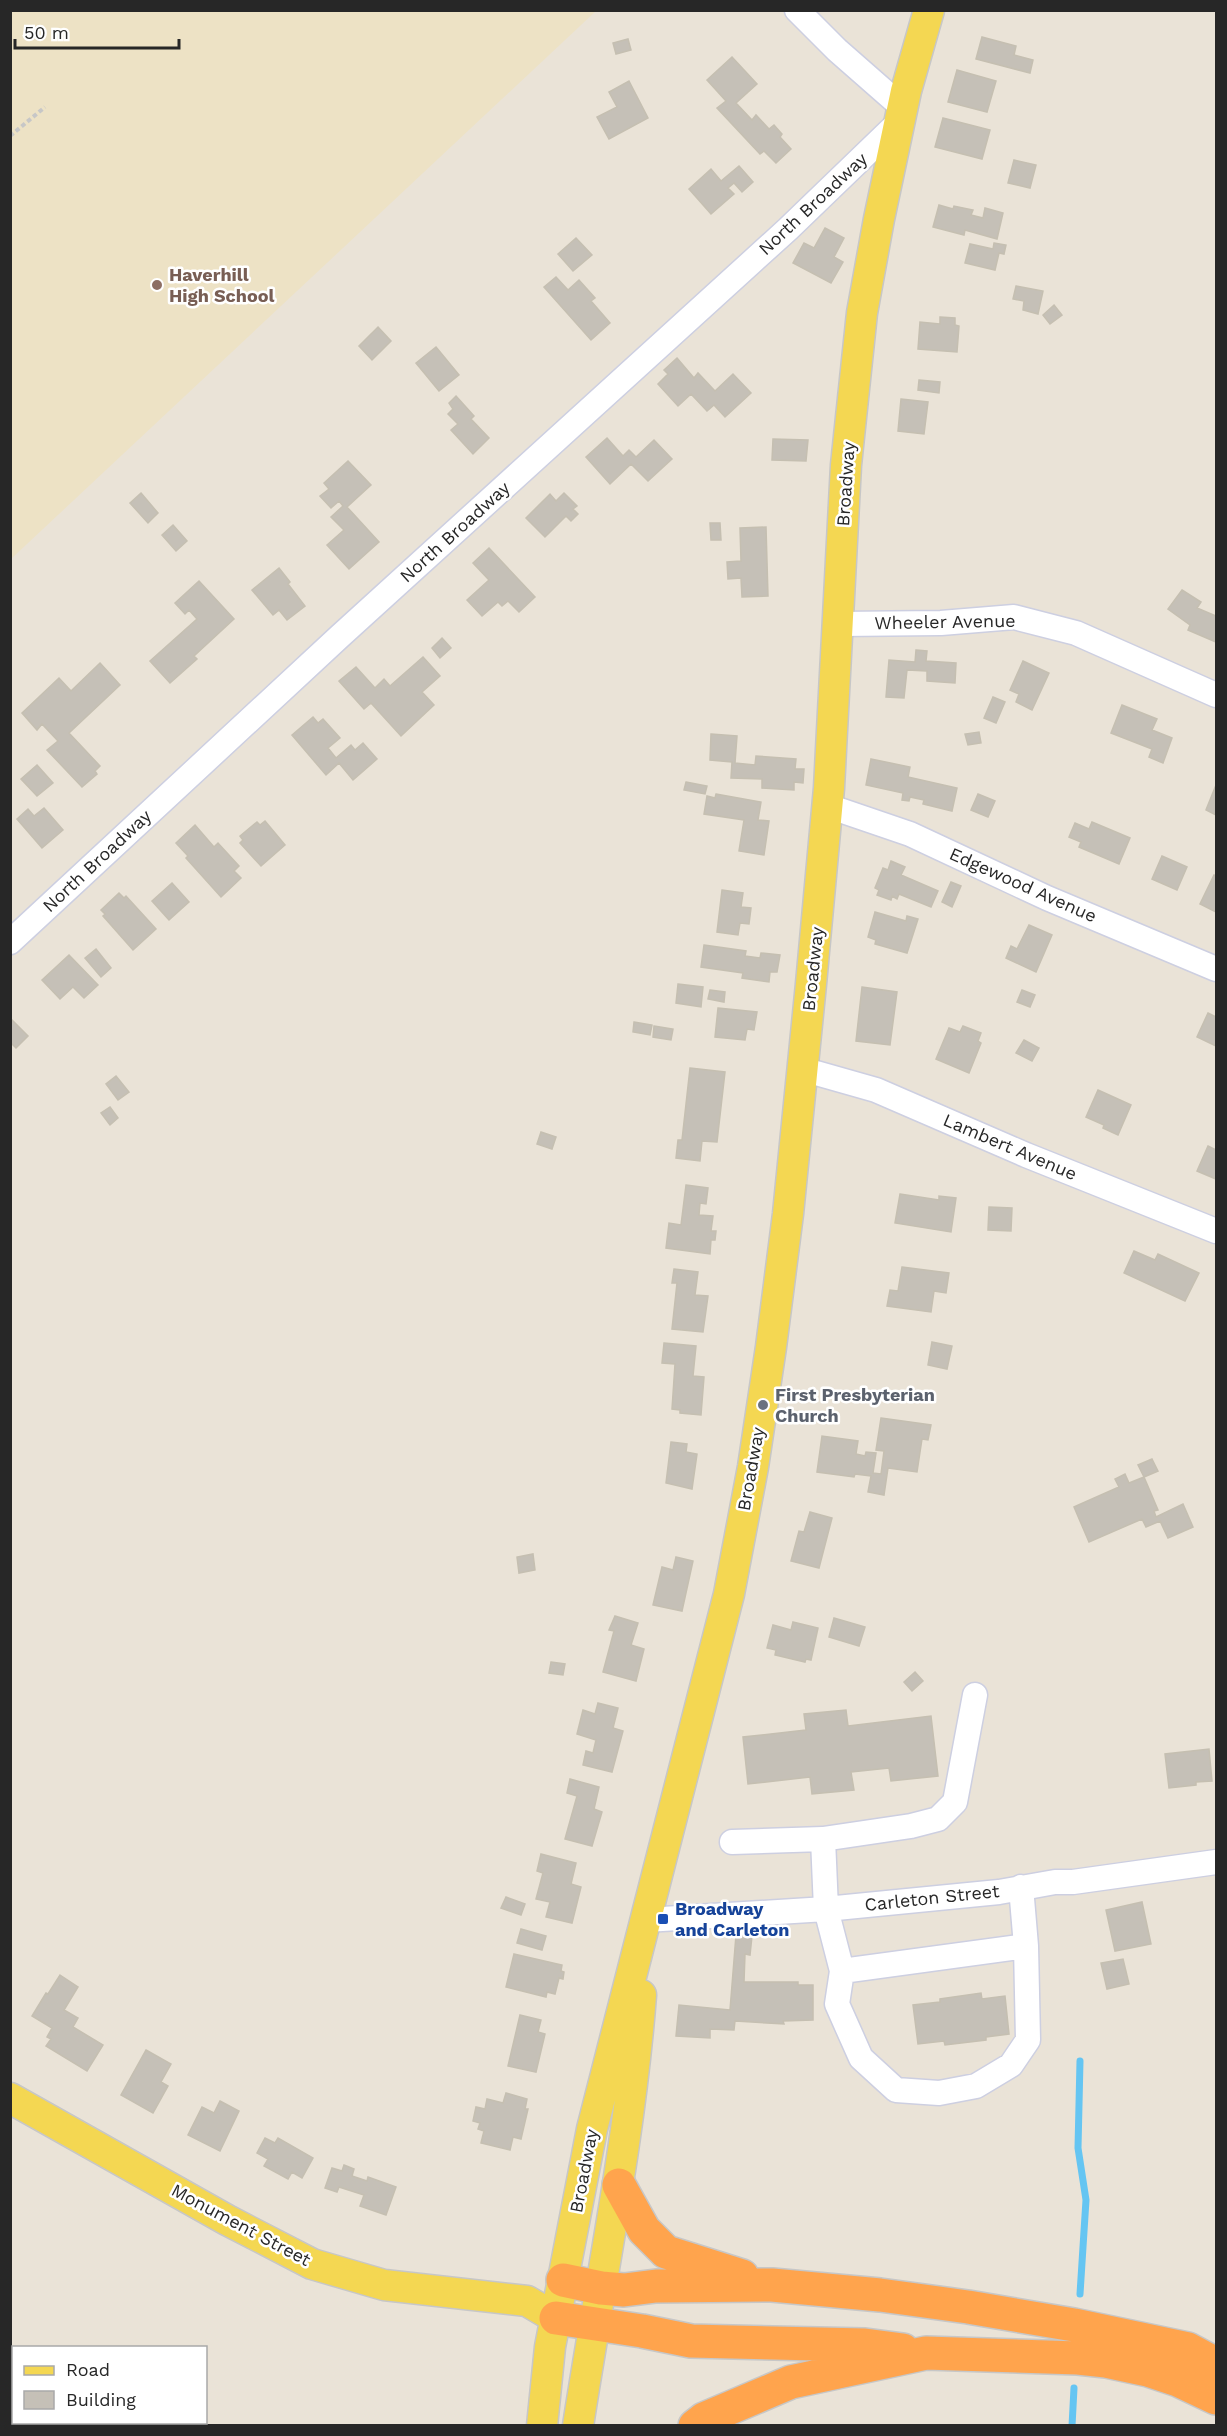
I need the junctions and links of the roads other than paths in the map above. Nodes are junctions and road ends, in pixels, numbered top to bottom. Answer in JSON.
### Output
{"nodes":[{"id":1,"x":797,"y":10,"type":"edge"},
{"id":2,"x":930,"y":10,"type":"edge"},
{"id":3,"x":901,"y":115,"type":"junction"},
{"id":4,"x":839,"y":624,"type":"junction"},
{"id":5,"x":1216,"y":695,"type":"edge"},
{"id":6,"x":828,"y":806,"type":"junction"},
{"id":7,"x":10,"y":942,"type":"edge"},
{"id":8,"x":1216,"y":969,"type":"edge"},
{"id":9,"x":802,"y":1069,"type":"junction"},
{"id":10,"x":1216,"y":1231,"type":"edge"},
{"id":11,"x":975,"y":1695,"type":"dead end"},
{"id":12,"x":823,"y":1839,"type":"junction"},
{"id":13,"x":732,"y":1842,"type":"dead end"},
{"id":14,"x":1216,"y":1862,"type":"edge"},
{"id":15,"x":1021,"y":1887,"type":"junction"},
{"id":16,"x":826,"y":1909,"type":"junction"},
{"id":17,"x":646,"y":1920,"type":"junction"},
{"id":18,"x":1026,"y":1946,"type":"junction"},
{"id":19,"x":842,"y":1971,"type":"junction"},
{"id":20,"x":10,"y":2098,"type":"edge"},
{"id":21,"x":619,"y":2186,"type":"junction"},
{"id":22,"x":563,"y":2280,"type":"junction"},
{"id":23,"x":772,"y":2285,"type":"junction"},
{"id":24,"x":601,"y":2288,"type":"junction"},
{"id":25,"x":527,"y":2301,"type":"junction"},
{"id":26,"x":556,"y":2318,"type":"junction"},
{"id":27,"x":594,"y":2324,"type":"junction"},
{"id":28,"x":926,"y":2353,"type":"junction"},
{"id":29,"x":1216,"y":2364,"type":"edge"},
{"id":30,"x":1216,"y":2398,"type":"edge"},
{"id":31,"x":542,"y":2426,"type":"edge"},
{"id":32,"x":578,"y":2426,"type":"edge"},
{"id":33,"x":695,"y":2426,"type":"edge"}],
"edges":[{"from":1,"to":3,"type":"street"},
{"from":2,"to":3,"type":"main road","name":"Broadway"},
{"from":3,"to":4,"type":"main road","name":"Broadway"},
{"from":3,"to":7,"type":"street","name":"North Broadway"},
{"from":4,"to":5,"type":"street","name":"Wheeler Avenue"},
{"from":4,"to":6,"type":"main road","name":"Broadway"},
{"from":6,"to":8,"type":"street","name":"Edgewood Avenue"},
{"from":6,"to":9,"type":"main road","name":"Broadway"},
{"from":9,"to":10,"type":"street","name":"Lambert Avenue"},
{"from":9,"to":17,"type":"main road","name":"Broadway"},
{"from":11,"to":12,"type":"street"},
{"from":12,"to":13,"type":"street"},
{"from":12,"to":16,"type":"street"},
{"from":14,"to":15,"type":"street","name":"Carleton Street"},
{"from":15,"to":16,"type":"street","name":"Carleton Street"},
{"from":15,"to":18,"type":"street"},
{"from":16,"to":17,"type":"street","name":"Carleton Street"},
{"from":16,"to":19,"type":"street"},
{"from":17,"to":21,"type":"main road","name":"Broadway"},
{"from":17,"to":22,"type":"main road","name":"Broadway"},
{"from":18,"to":19,"type":"street"},
{"from":18,"to":19,"type":"street"},
{"from":20,"to":25,"type":"main road","name":"Monument Street"},
{"from":21,"to":23,"type":"highway"},
{"from":21,"to":24,"type":"main road","name":"Broadway"},
{"from":22,"to":24,"type":"highway"},
{"from":22,"to":25,"type":"main road"},
{"from":22,"to":26,"type":"main road","name":"Broadway"},
{"from":23,"to":24,"type":"highway"},
{"from":23,"to":29,"type":"highway"},
{"from":24,"to":27,"type":"main road","name":"Broadway"},
{"from":25,"to":26,"type":"main road","name":"Monument Street"},
{"from":26,"to":27,"type":"highway"},
{"from":26,"to":31,"type":"main road","name":"Broadway"},
{"from":27,"to":28,"type":"highway"},
{"from":27,"to":32,"type":"main road","name":"Broadway"},
{"from":28,"to":30,"type":"highway"},
{"from":28,"to":33,"type":"highway"}]}
